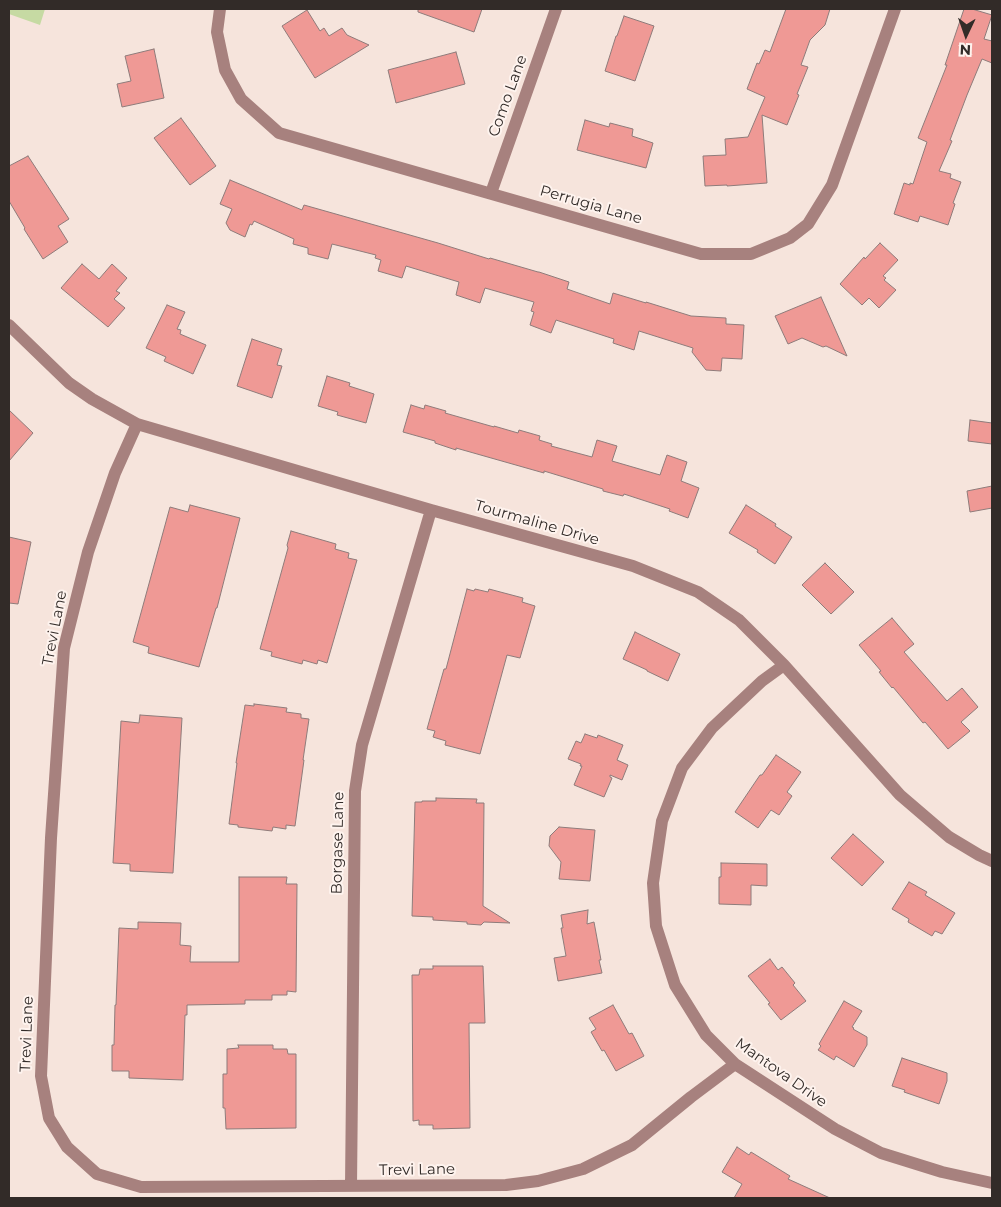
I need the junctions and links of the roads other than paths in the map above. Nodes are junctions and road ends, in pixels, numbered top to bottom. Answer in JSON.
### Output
{"nodes":[{"id":1,"x":220,"y":9,"type":"edge"},
{"id":2,"x":556,"y":9,"type":"edge"},
{"id":3,"x":895,"y":9,"type":"edge"},
{"id":4,"x":491,"y":193,"type":"junction"},
{"id":5,"x":9,"y":325,"type":"edge"},
{"id":6,"x":137,"y":424,"type":"junction"},
{"id":7,"x":432,"y":510,"type":"junction"},
{"id":8,"x":784,"y":664,"type":"junction"},
{"id":9,"x":992,"y":861,"type":"edge"},
{"id":10,"x":735,"y":1064,"type":"junction"},
{"id":11,"x":992,"y":1183,"type":"edge"},
{"id":12,"x":351,"y":1186,"type":"junction"}],
"edges":[{"from":1,"to":4,"type":"street","name":"Perrugia Lane"},
{"from":2,"to":4,"type":"street","name":"Como Lane"},
{"from":3,"to":4,"type":"street","name":"Perrugia Lane"},
{"from":5,"to":6,"type":"street","name":"Tourmaline Drive"},
{"from":6,"to":7,"type":"street","name":"Tourmaline Drive"},
{"from":6,"to":12,"type":"street","name":"Trevi Lane"},
{"from":7,"to":8,"type":"street","name":"Tourmaline Drive"},
{"from":7,"to":12,"type":"street","name":"Borgase Lane"},
{"from":8,"to":9,"type":"street","name":"Tourmaline Drive"},
{"from":8,"to":10,"type":"street","name":"Mantova Drive"},
{"from":10,"to":11,"type":"street","name":"Mantova Drive"},
{"from":10,"to":12,"type":"street","name":"Trevi Lane"}]}
